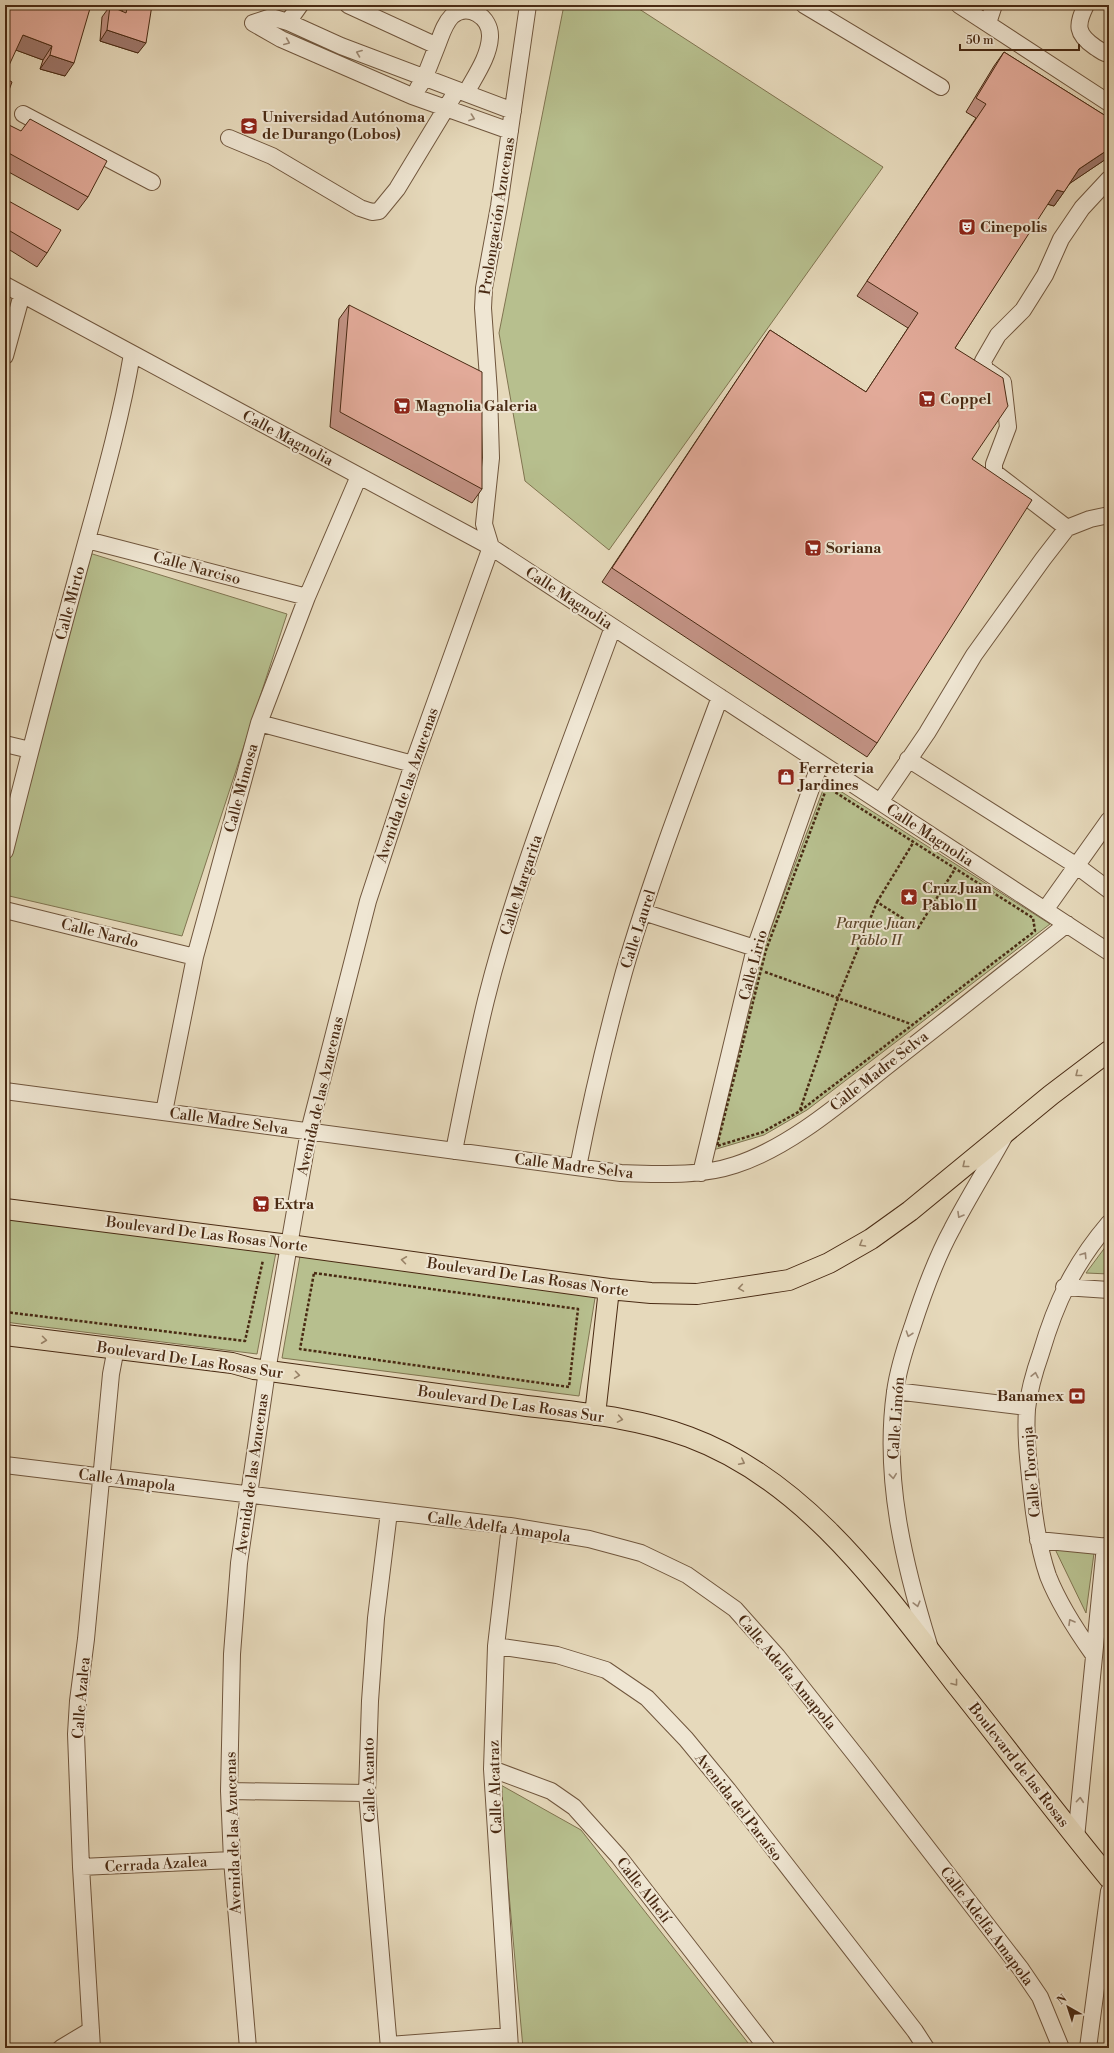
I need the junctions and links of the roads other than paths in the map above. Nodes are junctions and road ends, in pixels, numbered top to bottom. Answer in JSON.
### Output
{"nodes":[{"id":1,"x":300,"y":5,"type":"edge"},
{"id":2,"x":348,"y":5,"type":"edge"},
{"id":3,"x":528,"y":5,"type":"edge"},
{"id":4,"x":804,"y":5,"type":"edge"},
{"id":5,"x":960,"y":5,"type":"edge"},
{"id":6,"x":994,"y":5,"type":"edge"},
{"id":7,"x":1086,"y":5,"type":"edge"},
{"id":8,"x":288,"y":22,"type":"junction"},
{"id":9,"x":988,"y":23,"type":"junction"},
{"id":10,"x":341,"y":46,"type":"junction"},
{"id":11,"x":437,"y":46,"type":"junction"},
{"id":12,"x":1109,"y":54,"type":"edge"},
{"id":13,"x":333,"y":61,"type":"junction"},
{"id":14,"x":383,"y":62,"type":"junction"},
{"id":15,"x":374,"y":78,"type":"junction"},
{"id":16,"x":424,"y":78,"type":"junction"},
{"id":17,"x":941,"y":87,"type":"dead end"},
{"id":18,"x":461,"y":92,"type":"junction"},
{"id":19,"x":412,"y":96,"type":"junction"},
{"id":20,"x":1109,"y":103,"type":"edge"},
{"id":21,"x":447,"y":108,"type":"junction"},
{"id":22,"x":513,"y":112,"type":"junction"},
{"id":23,"x":23,"y":114,"type":"dead end"},
{"id":24,"x":510,"y":131,"type":"junction"},
{"id":25,"x":229,"y":138,"type":"dead end"},
{"id":26,"x":1109,"y":179,"type":"edge"},
{"id":27,"x":152,"y":182,"type":"dead end"},
{"id":28,"x":5,"y":285,"type":"edge"},
{"id":29,"x":22,"y":294,"type":"junction"},
{"id":30,"x":132,"y":354,"type":"junction"},
{"id":31,"x":5,"y":356,"type":"edge"},
{"id":32,"x":359,"y":476,"type":"junction"},
{"id":33,"x":1109,"y":515,"type":"edge"},
{"id":34,"x":1067,"y":528,"type":"junction"},
{"id":35,"x":87,"y":540,"type":"junction"},
{"id":36,"x":491,"y":547,"type":"junction"},
{"id":37,"x":307,"y":597,"type":"junction"},
{"id":38,"x":613,"y":627,"type":"junction"},
{"id":39,"x":720,"y":697,"type":"junction"},
{"id":40,"x":258,"y":723,"type":"junction"},
{"id":41,"x":5,"y":744,"type":"edge"},
{"id":42,"x":30,"y":750,"type":"junction"},
{"id":43,"x":908,"y":759,"type":"junction"},
{"id":44,"x":820,"y":763,"type":"junction"},
{"id":45,"x":413,"y":764,"type":"junction"},
{"id":46,"x":880,"y":802,"type":"junction"},
{"id":47,"x":1109,"y":820,"type":"edge"},
{"id":48,"x":5,"y":851,"type":"edge"},
{"id":49,"x":1077,"y":866,"type":"junction"},
{"id":50,"x":1109,"y":890,"type":"edge"},
{"id":51,"x":5,"y":910,"type":"edge"},
{"id":52,"x":1045,"y":910,"type":"junction"},
{"id":53,"x":643,"y":912,"type":"junction"},
{"id":54,"x":1067,"y":924,"type":"junction"},
{"id":55,"x":756,"y":948,"type":"junction"},
{"id":56,"x":1109,"y":952,"type":"edge"},
{"id":57,"x":195,"y":957,"type":"junction"},
{"id":58,"x":1109,"y":1051,"type":"edge"},
{"id":59,"x":5,"y":1091,"type":"edge"},
{"id":60,"x":164,"y":1112,"type":"junction"},
{"id":61,"x":309,"y":1131,"type":"junction"},
{"id":62,"x":1007,"y":1132,"type":"junction"},
{"id":63,"x":454,"y":1151,"type":"junction"},
{"id":64,"x":578,"y":1167,"type":"junction"},
{"id":65,"x":701,"y":1173,"type":"junction"},
{"id":66,"x":5,"y":1209,"type":"edge"},
{"id":67,"x":1109,"y":1223,"type":"edge"},
{"id":68,"x":289,"y":1245,"type":"junction"},
{"id":69,"x":1064,"y":1287,"type":"junction"},
{"id":70,"x":609,"y":1289,"type":"junction"},
{"id":71,"x":1109,"y":1290,"type":"edge"},
{"id":72,"x":5,"y":1335,"type":"edge"},
{"id":73,"x":116,"y":1348,"type":"junction"},
{"id":74,"x":267,"y":1371,"type":"junction"},
{"id":75,"x":895,"y":1391,"type":"junction"},
{"id":76,"x":1028,"y":1407,"type":"junction"},
{"id":77,"x":595,"y":1415,"type":"junction"},
{"id":78,"x":5,"y":1465,"type":"edge"},
{"id":79,"x":101,"y":1477,"type":"junction"},
{"id":80,"x":250,"y":1494,"type":"junction"},
{"id":81,"x":389,"y":1512,"type":"junction"},
{"id":82,"x":510,"y":1526,"type":"junction"},
{"id":83,"x":1038,"y":1540,"type":"junction"},
{"id":84,"x":1107,"y":1546,"type":"edge"},
{"id":85,"x":496,"y":1646,"type":"junction"},
{"id":86,"x":931,"y":1652,"type":"junction"},
{"id":87,"x":1093,"y":1654,"type":"junction"},
{"id":88,"x":492,"y":1769,"type":"junction"},
{"id":89,"x":229,"y":1790,"type":"junction"},
{"id":90,"x":367,"y":1793,"type":"junction"},
{"id":91,"x":1076,"y":1838,"type":"junction"},
{"id":92,"x":232,"y":1860,"type":"junction"},
{"id":93,"x":81,"y":1867,"type":"junction"},
{"id":94,"x":1109,"y":1878,"type":"edge"},
{"id":95,"x":1109,"y":1891,"type":"edge"},
{"id":96,"x":90,"y":2030,"type":"junction"},
{"id":97,"x":509,"y":2042,"type":"edge"},
{"id":98,"x":389,"y":2047,"type":"edge"},
{"id":99,"x":61,"y":2048,"type":"edge"},
{"id":100,"x":92,"y":2048,"type":"edge"},
{"id":101,"x":248,"y":2048,"type":"edge"},
{"id":102,"x":767,"y":2048,"type":"edge"},
{"id":103,"x":926,"y":2048,"type":"edge"},
{"id":104,"x":1061,"y":2048,"type":"edge"},
{"id":105,"x":1088,"y":2048,"type":"edge"}],
"edges":[{"from":1,"to":8,"type":"street"},
{"from":2,"to":11,"type":"street"},
{"from":3,"to":22,"type":"street","name":"Prolongación Azucenas"},
{"from":4,"to":17,"type":"street"},
{"from":5,"to":9,"type":"street"},
{"from":6,"to":9,"type":"street"},
{"from":7,"to":12,"type":"street"},
{"from":8,"to":10,"type":"street"},
{"from":8,"to":13,"type":"street","one_way":true},
{"from":9,"to":20,"type":"street"},
{"from":10,"to":13,"type":"street"},
{"from":14,"to":10,"type":"street","one_way":true},
{"from":11,"to":16,"type":"street"},
{"from":11,"to":18,"type":"street"},
{"from":13,"to":15,"type":"street"},
{"from":14,"to":15,"type":"street"},
{"from":14,"to":16,"type":"street"},
{"from":15,"to":19,"type":"street"},
{"from":16,"to":18,"type":"street"},
{"from":16,"to":19,"type":"street"},
{"from":18,"to":21,"type":"street"},
{"from":18,"to":22,"type":"street"},
{"from":19,"to":21,"type":"street"},
{"from":21,"to":24,"type":"street","one_way":true},
{"from":21,"to":25,"type":"street"},
{"from":22,"to":24,"type":"street","name":"Prolongación Azucenas"},
{"from":23,"to":27,"type":"street"},
{"from":24,"to":36,"type":"street","name":"Prolongación Azucenas"},
{"from":26,"to":34,"type":"street"},
{"from":28,"to":29,"type":"street","name":"Calle Magnolia"},
{"from":29,"to":30,"type":"street","name":"Calle Magnolia"},
{"from":29,"to":31,"type":"street"},
{"from":30,"to":32,"type":"street","name":"Calle Magnolia"},
{"from":30,"to":35,"type":"street","name":"Calle Mirto"},
{"from":32,"to":36,"type":"street","name":"Calle Magnolia"},
{"from":32,"to":37,"type":"street","name":"Calle Mimosa"},
{"from":33,"to":34,"type":"street"},
{"from":34,"to":43,"type":"street"},
{"from":35,"to":37,"type":"street","name":"Calle Narciso"},
{"from":35,"to":42,"type":"street","name":"Calle Mirto"},
{"from":36,"to":38,"type":"street","name":"Calle Magnolia"},
{"from":36,"to":45,"type":"street","name":"Avenida de las Azucenas"},
{"from":37,"to":40,"type":"street","name":"Calle Mimosa"},
{"from":38,"to":39,"type":"street","name":"Calle Magnolia"},
{"from":38,"to":63,"type":"street","name":"Calle Margarita"},
{"from":39,"to":44,"type":"street","name":"Calle Magnolia"},
{"from":39,"to":53,"type":"street","name":"Calle Laurel"},
{"from":40,"to":45,"type":"street"},
{"from":40,"to":57,"type":"street","name":"Calle Mimosa"},
{"from":41,"to":42,"type":"street"},
{"from":42,"to":48,"type":"street","name":"Calle Mirto"},
{"from":43,"to":46,"type":"street"},
{"from":43,"to":49,"type":"street"},
{"from":44,"to":46,"type":"street","name":"Calle Magnolia"},
{"from":44,"to":55,"type":"street","name":"Calle Lirio"},
{"from":45,"to":61,"type":"street","name":"Avenida de las Azucenas"},
{"from":46,"to":52,"type":"street","name":"Calle Magnolia"},
{"from":47,"to":49,"type":"street"},
{"from":49,"to":50,"type":"street"},
{"from":49,"to":52,"type":"street"},
{"from":51,"to":57,"type":"street","name":"Calle Nardo"},
{"from":52,"to":54,"type":"street","name":"Calle Magnolia"},
{"from":53,"to":55,"type":"street"},
{"from":53,"to":64,"type":"street","name":"Calle Laurel"},
{"from":54,"to":56,"type":"street","name":"Calle Magnolia"},
{"from":54,"to":65,"type":"street","name":"Calle Madre Selva"},
{"from":55,"to":65,"type":"street","name":"Calle Lirio"},
{"from":57,"to":60,"type":"street","name":"Calle Mimosa"},
{"from":58,"to":62,"type":"main road","name":"Boulevard De Las Rosas Norte","one_way":true},
{"from":59,"to":60,"type":"street","name":"Calle Madre Selva"},
{"from":60,"to":61,"type":"street","name":"Calle Madre Selva"},
{"from":61,"to":63,"type":"street","name":"Calle Madre Selva"},
{"from":61,"to":68,"type":"street","name":"Avenida de las Azucenas"},
{"from":62,"to":70,"type":"main road","name":"Boulevard De Las Rosas Norte","one_way":true},
{"from":62,"to":75,"type":"street","name":"Calle Limón","one_way":true},
{"from":63,"to":64,"type":"street","name":"Calle Madre Selva"},
{"from":64,"to":65,"type":"street","name":"Calle Madre Selva"},
{"from":66,"to":68,"type":"main road","name":"Boulevard De Las Rosas Norte"},
{"from":69,"to":67,"type":"street","name":"Calle Toronja","one_way":true},
{"from":70,"to":68,"type":"main road","name":"Boulevard De Las Rosas Norte","one_way":true},
{"from":68,"to":74,"type":"street","name":"Avenida de las Azucenas"},
{"from":69,"to":71,"type":"street"},
{"from":76,"to":69,"type":"street","name":"Calle Toronja","one_way":true},
{"from":70,"to":77,"type":"main road"},
{"from":72,"to":73,"type":"main road","name":"Boulevard De Las Rosas Sur","one_way":true},
{"from":73,"to":74,"type":"main road","name":"Boulevard De Las Rosas Sur"},
{"from":73,"to":79,"type":"street","name":"Calle Azalea"},
{"from":74,"to":77,"type":"main road","name":"Boulevard De Las Rosas Sur","one_way":true},
{"from":74,"to":80,"type":"street","name":"Avenida de las Azucenas"},
{"from":75,"to":76,"type":"street"},
{"from":75,"to":86,"type":"street","name":"Calle Limón","one_way":true},
{"from":76,"to":83,"type":"street","name":"Calle Toronja"},
{"from":77,"to":86,"type":"main road","name":"Boulevard De Las Rosas Sur","one_way":true},
{"from":78,"to":79,"type":"street","name":"Calle Amapola"},
{"from":79,"to":80,"type":"street","name":"Calle Amapola"},
{"from":79,"to":93,"type":"street","name":"Calle Azalea"},
{"from":80,"to":81,"type":"street","name":"Calle Adelfa Amapola"},
{"from":80,"to":89,"type":"street","name":"Avenida de las Azucenas"},
{"from":81,"to":82,"type":"street","name":"Calle Adelfa Amapola"},
{"from":81,"to":90,"type":"street","name":"Calle Acanto"},
{"from":82,"to":85,"type":"street","name":"Calle Alcatraz"},
{"from":82,"to":104,"type":"street","name":"Calle Adelfa Amapola"},
{"from":83,"to":84,"type":"street"},
{"from":87,"to":83,"type":"street","name":"Calle Toronja","one_way":true},
{"from":84,"to":87,"type":"street"},
{"from":85,"to":88,"type":"street","name":"Calle Alcatraz"},
{"from":85,"to":103,"type":"street","name":"Avenida del Paraíso"},
{"from":86,"to":91,"type":"main road","name":"Boulevard de las Rosas","one_way":true},
{"from":91,"to":87,"type":"street","one_way":true},
{"from":88,"to":97,"type":"street","name":"Calle Alcatraz"},
{"from":88,"to":102,"type":"street","name":"Calle Alhelí"},
{"from":89,"to":90,"type":"street"},
{"from":89,"to":92,"type":"street","name":"Avenida de las Azucenas"},
{"from":90,"to":98,"type":"street","name":"Calle Acanto"},
{"from":91,"to":94,"type":"main road","name":"Boulevard de las Rosas"},
{"from":92,"to":93,"type":"street","name":"Cerrada Azalea"},
{"from":92,"to":101,"type":"street","name":"Avenida de las Azucenas"},
{"from":93,"to":96,"type":"street","name":"Calle Azalea"},
{"from":95,"to":105,"type":"street"},
{"from":96,"to":99,"type":"street"},
{"from":96,"to":100,"type":"street","name":"Calle Azalea"},
{"from":97,"to":98,"type":"street"}]}
